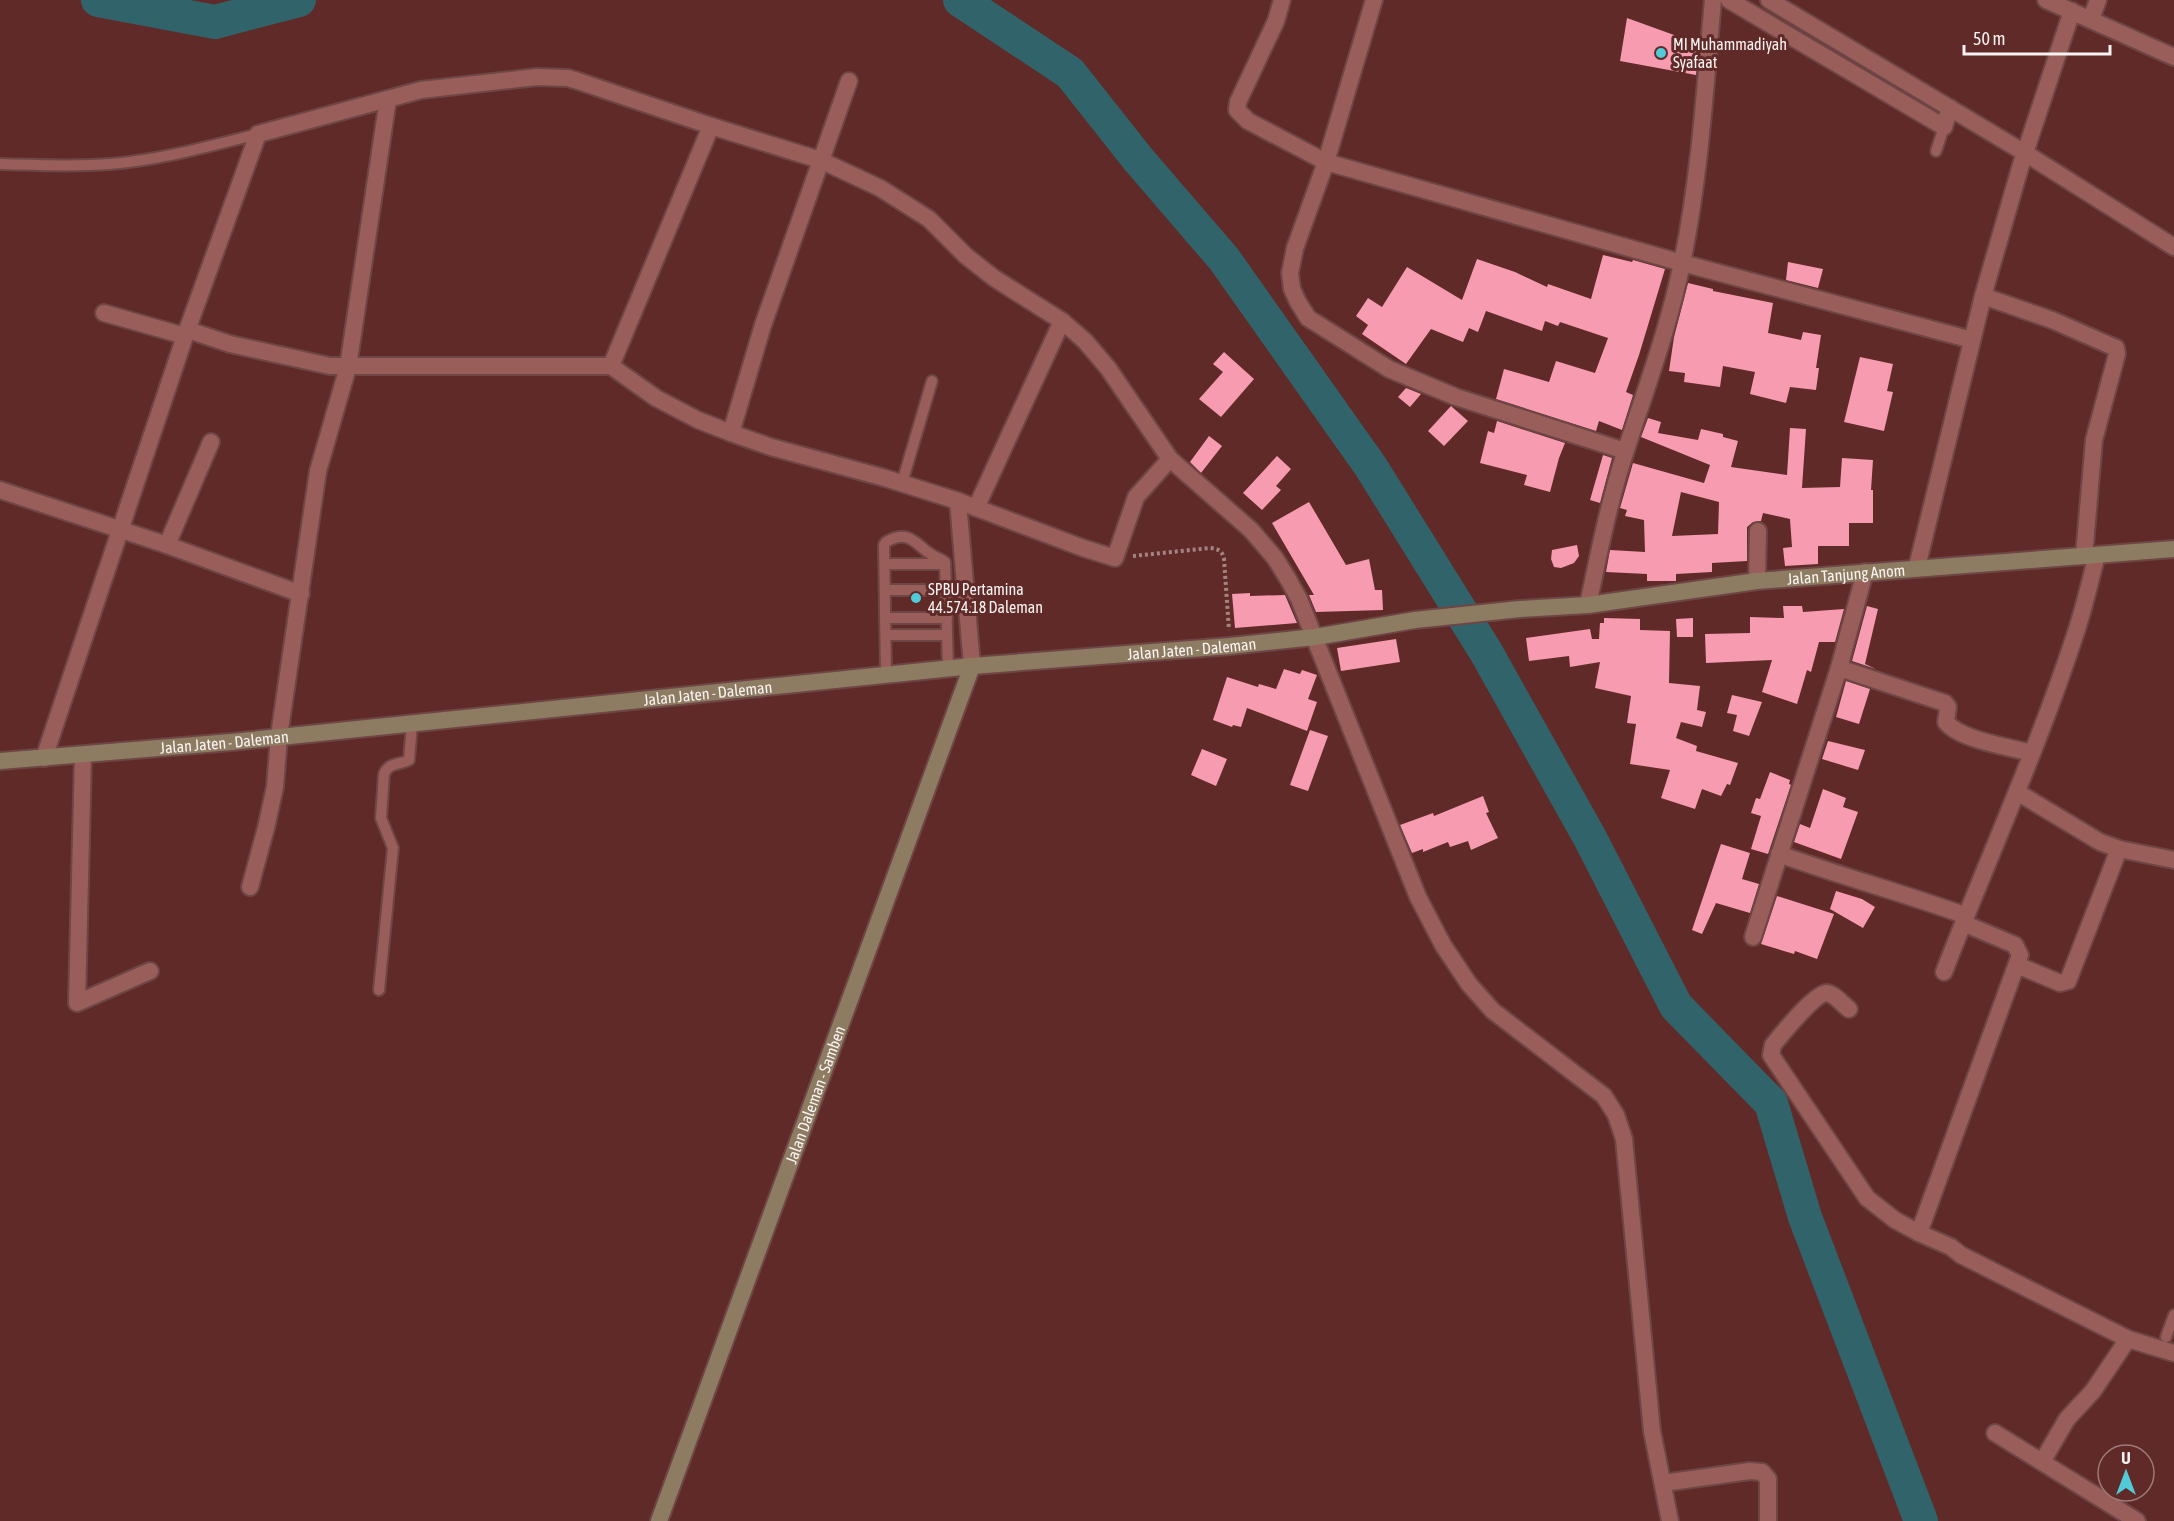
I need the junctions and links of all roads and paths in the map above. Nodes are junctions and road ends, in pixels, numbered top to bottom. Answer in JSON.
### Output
{"nodes":[{"id":1,"x":1282,"y":0,"type":"edge"},
{"id":2,"x":1374,"y":0,"type":"edge"},
{"id":3,"x":1713,"y":0,"type":"edge"},
{"id":4,"x":1729,"y":0,"type":"edge"},
{"id":5,"x":1769,"y":0,"type":"edge"},
{"id":6,"x":2046,"y":0,"type":"edge"},
{"id":7,"x":2098,"y":0,"type":"edge"},
{"id":8,"x":2072,"y":11,"type":"junction"},
{"id":9,"x":2091,"y":19,"type":"junction"},
{"id":10,"x":2174,"y":57,"type":"edge"},
{"id":11,"x":1853,"y":62,"type":"junction"},
{"id":12,"x":849,"y":81,"type":"dead end"},
{"id":13,"x":388,"y":99,"type":"junction"},
{"id":14,"x":1947,"y":118,"type":"junction"},
{"id":15,"x":709,"y":132,"type":"junction"},
{"id":16,"x":258,"y":134,"type":"junction"},
{"id":17,"x":1936,"y":151,"type":"dead end"},
{"id":18,"x":2023,"y":159,"type":"junction"},
{"id":19,"x":1326,"y":162,"type":"junction"},
{"id":20,"x":0,"y":164,"type":"edge"},
{"id":21,"x":818,"y":165,"type":"junction"},
{"id":22,"x":2174,"y":247,"type":"edge"},
{"id":23,"x":1682,"y":263,"type":"junction"},
{"id":24,"x":1983,"y":296,"type":"junction"},
{"id":25,"x":104,"y":313,"type":"dead end"},
{"id":26,"x":1060,"y":326,"type":"junction"},
{"id":27,"x":186,"y":333,"type":"junction"},
{"id":28,"x":1972,"y":340,"type":"junction"},
{"id":29,"x":611,"y":366,"type":"junction"},
{"id":30,"x":348,"y":367,"type":"junction"},
{"id":31,"x":932,"y":381,"type":"dead end"},
{"id":32,"x":731,"y":434,"type":"junction"},
{"id":33,"x":211,"y":442,"type":"dead end"},
{"id":34,"x":1625,"y":451,"type":"junction"},
{"id":35,"x":1170,"y":459,"type":"junction"},
{"id":36,"x":902,"y":483,"type":"junction"},
{"id":37,"x":0,"y":490,"type":"edge"},
{"id":38,"x":958,"y":501,"type":"junction"},
{"id":39,"x":976,"y":508,"type":"junction"},
{"id":40,"x":121,"y":529,"type":"junction"},
{"id":41,"x":1758,"y":531,"type":"dead end"},
{"id":42,"x":167,"y":545,"type":"junction"},
{"id":43,"x":2174,"y":549,"type":"edge"},
{"id":44,"x":2090,"y":556,"type":"junction"},
{"id":45,"x":1115,"y":558,"type":"junction"},
{"id":46,"x":886,"y":564,"type":"junction"},
{"id":47,"x":945,"y":564,"type":"junction"},
{"id":48,"x":1917,"y":567,"type":"junction"},
{"id":49,"x":1865,"y":572,"type":"junction"},
{"id":50,"x":1756,"y":581,"type":"junction"},
{"id":51,"x":886,"y":590,"type":"junction"},
{"id":52,"x":946,"y":590,"type":"junction"},
{"id":53,"x":301,"y":594,"type":"junction"},
{"id":54,"x":1588,"y":605,"type":"junction"},
{"id":55,"x":886,"y":618,"type":"junction"},
{"id":56,"x":947,"y":618,"type":"junction"},
{"id":57,"x":1415,"y":620,"type":"joint"},
{"id":58,"x":886,"y":635,"type":"junction"},
{"id":59,"x":947,"y":635,"type":"junction"},
{"id":60,"x":1314,"y":637,"type":"junction"},
{"id":61,"x":1230,"y":646,"type":"junction"},
{"id":62,"x":972,"y":666,"type":"junction"},
{"id":63,"x":1839,"y":668,"type":"junction"},
{"id":64,"x":948,"y":669,"type":"junction"},
{"id":65,"x":886,"y":674,"type":"junction"},
{"id":66,"x":412,"y":724,"type":"junction"},
{"id":67,"x":279,"y":736,"type":"junction"},
{"id":68,"x":2032,"y":753,"type":"junction"},
{"id":69,"x":83,"y":755,"type":"junction"},
{"id":70,"x":44,"y":758,"type":"junction"},
{"id":71,"x":0,"y":761,"type":"edge"},
{"id":72,"x":2017,"y":792,"type":"junction"},
{"id":73,"x":2119,"y":849,"type":"junction"},
{"id":74,"x":1779,"y":854,"type":"junction"},
{"id":75,"x":2174,"y":860,"type":"edge"},
{"id":76,"x":250,"y":887,"type":"dead end"},
{"id":77,"x":1964,"y":919,"type":"junction"},
{"id":78,"x":1753,"y":937,"type":"dead end"},
{"id":79,"x":2017,"y":965,"type":"junction"},
{"id":80,"x":150,"y":970,"type":"dead end"},
{"id":81,"x":1944,"y":972,"type":"dead end"},
{"id":82,"x":379,"y":990,"type":"dead end"},
{"id":83,"x":1849,"y":1009,"type":"dead end"},
{"id":84,"x":1919,"y":1233,"type":"junction"},
{"id":85,"x":2174,"y":1315,"type":"edge"},
{"id":86,"x":2166,"y":1337,"type":"dead end"},
{"id":87,"x":2128,"y":1339,"type":"junction"},
{"id":88,"x":2174,"y":1353,"type":"edge"},
{"id":89,"x":1995,"y":1433,"type":"dead end"},
{"id":90,"x":2042,"y":1462,"type":"junction"},
{"id":91,"x":1663,"y":1483,"type":"junction"},
{"id":92,"x":2120,"y":1516,"type":"edge"},
{"id":93,"x":659,"y":1521,"type":"edge"},
{"id":94,"x":1670,"y":1521,"type":"edge"},
{"id":95,"x":1768,"y":1521,"type":"edge"},
{"id":96,"x":2137,"y":1521,"type":"edge"}],
"edges":[{"from":1,"to":19,"type":"street"},
{"from":2,"to":19,"type":"street"},
{"from":3,"to":23,"type":"street"},
{"from":4,"to":11,"type":"street"},
{"from":5,"to":11,"type":"street"},
{"from":6,"to":8,"type":"street"},
{"from":7,"to":9,"type":"street"},
{"from":8,"to":9,"type":"street"},
{"from":8,"to":18,"type":"street"},
{"from":9,"to":10,"type":"street"},
{"from":11,"to":14,"type":"street"},
{"from":12,"to":21,"type":"street"},
{"from":13,"to":15,"type":"street"},
{"from":13,"to":16,"type":"street"},
{"from":13,"to":30,"type":"street"},
{"from":14,"to":17,"type":"lane"},
{"from":14,"to":18,"type":"street"},
{"from":15,"to":21,"type":"street"},
{"from":15,"to":29,"type":"street"},
{"from":16,"to":20,"type":"lane"},
{"from":16,"to":27,"type":"street"},
{"from":18,"to":22,"type":"street"},
{"from":18,"to":24,"type":"street"},
{"from":19,"to":23,"type":"street"},
{"from":19,"to":34,"type":"street"},
{"from":21,"to":26,"type":"street"},
{"from":21,"to":32,"type":"street"},
{"from":23,"to":28,"type":"street"},
{"from":23,"to":34,"type":"street"},
{"from":24,"to":28,"type":"street"},
{"from":24,"to":44,"type":"street"},
{"from":25,"to":27,"type":"street"},
{"from":26,"to":35,"type":"street"},
{"from":26,"to":39,"type":"street"},
{"from":27,"to":30,"type":"street"},
{"from":27,"to":40,"type":"street"},
{"from":28,"to":48,"type":"street"},
{"from":29,"to":30,"type":"street"},
{"from":29,"to":32,"type":"street"},
{"from":30,"to":53,"type":"street"},
{"from":31,"to":36,"type":"lane"},
{"from":32,"to":36,"type":"street"},
{"from":33,"to":42,"type":"street"},
{"from":34,"to":54,"type":"street"},
{"from":35,"to":45,"type":"street"},
{"from":35,"to":60,"type":"street"},
{"from":36,"to":38,"type":"street"},
{"from":37,"to":40,"type":"street"},
{"from":38,"to":39,"type":"street"},
{"from":38,"to":62,"type":"street"},
{"from":39,"to":45,"type":"street"},
{"from":40,"to":42,"type":"street"},
{"from":40,"to":70,"type":"street"},
{"from":41,"to":50,"type":"street"},
{"from":42,"to":53,"type":"street"},
{"from":43,"to":44,"type":"main road","name":"Jalan Tanjung Anom"},
{"from":44,"to":48,"type":"main road","name":"Jalan Tanjung Anom"},
{"from":44,"to":68,"type":"street"},
{"from":45,"to":61,"type":"path"},
{"from":46,"to":47,"type":"lane"},
{"from":46,"to":47,"type":"lane"},
{"from":46,"to":51,"type":"lane"},
{"from":47,"to":52,"type":"lane"},
{"from":48,"to":49,"type":"main road","name":"Jalan Tanjung Anom"},
{"from":49,"to":50,"type":"main road","name":"Jalan Tanjung Anom"},
{"from":49,"to":63,"type":"street"},
{"from":50,"to":54,"type":"main road","name":"Jalan Tanjung Anom"},
{"from":51,"to":52,"type":"lane"},
{"from":51,"to":55,"type":"lane"},
{"from":52,"to":56,"type":"lane"},
{"from":53,"to":67,"type":"street"},
{"from":54,"to":57,"type":"main road","name":"Jalan Tanjung Anom"},
{"from":55,"to":56,"type":"lane"},
{"from":55,"to":58,"type":"lane"},
{"from":56,"to":59,"type":"lane"},
{"from":57,"to":60,"type":"main road","name":"Jalan Jaten - Daleman"},
{"from":58,"to":59,"type":"lane"},
{"from":58,"to":65,"type":"lane"},
{"from":59,"to":64,"type":"lane"},
{"from":60,"to":61,"type":"main road","name":"Jalan Jaten - Daleman"},
{"from":60,"to":91,"type":"street"},
{"from":61,"to":62,"type":"main road","name":"Jalan Jaten - Daleman"},
{"from":62,"to":64,"type":"main road","name":"Jalan Jaten - Daleman"},
{"from":62,"to":93,"type":"main road","name":"Jalan Daleman - Samben"},
{"from":63,"to":68,"type":"street"},
{"from":63,"to":74,"type":"street"},
{"from":64,"to":65,"type":"main road","name":"Jalan Jaten - Daleman"},
{"from":65,"to":66,"type":"main road","name":"Jalan Jaten - Daleman"},
{"from":66,"to":67,"type":"main road","name":"Jalan Jaten - Daleman"},
{"from":66,"to":82,"type":"lane"},
{"from":67,"to":69,"type":"main road","name":"Jalan Jaten - Daleman"},
{"from":67,"to":76,"type":"street"},
{"from":68,"to":72,"type":"street"},
{"from":69,"to":70,"type":"main road","name":"Jalan Jaten - Daleman"},
{"from":69,"to":80,"type":"street"},
{"from":70,"to":71,"type":"main road","name":"Jalan Jaten - Daleman"},
{"from":72,"to":73,"type":"street"},
{"from":72,"to":77,"type":"street"},
{"from":73,"to":75,"type":"street"},
{"from":73,"to":79,"type":"street"},
{"from":74,"to":77,"type":"street"},
{"from":74,"to":78,"type":"street"},
{"from":77,"to":79,"type":"street"},
{"from":77,"to":81,"type":"street"},
{"from":79,"to":84,"type":"street"},
{"from":83,"to":84,"type":"street"},
{"from":84,"to":87,"type":"street"},
{"from":85,"to":86,"type":"lane"},
{"from":87,"to":88,"type":"street"},
{"from":87,"to":90,"type":"street"},
{"from":89,"to":90,"type":"street"},
{"from":90,"to":92,"type":"street"},
{"from":91,"to":94,"type":"street"},
{"from":91,"to":95,"type":"street"},
{"from":92,"to":96,"type":"street"}]}
